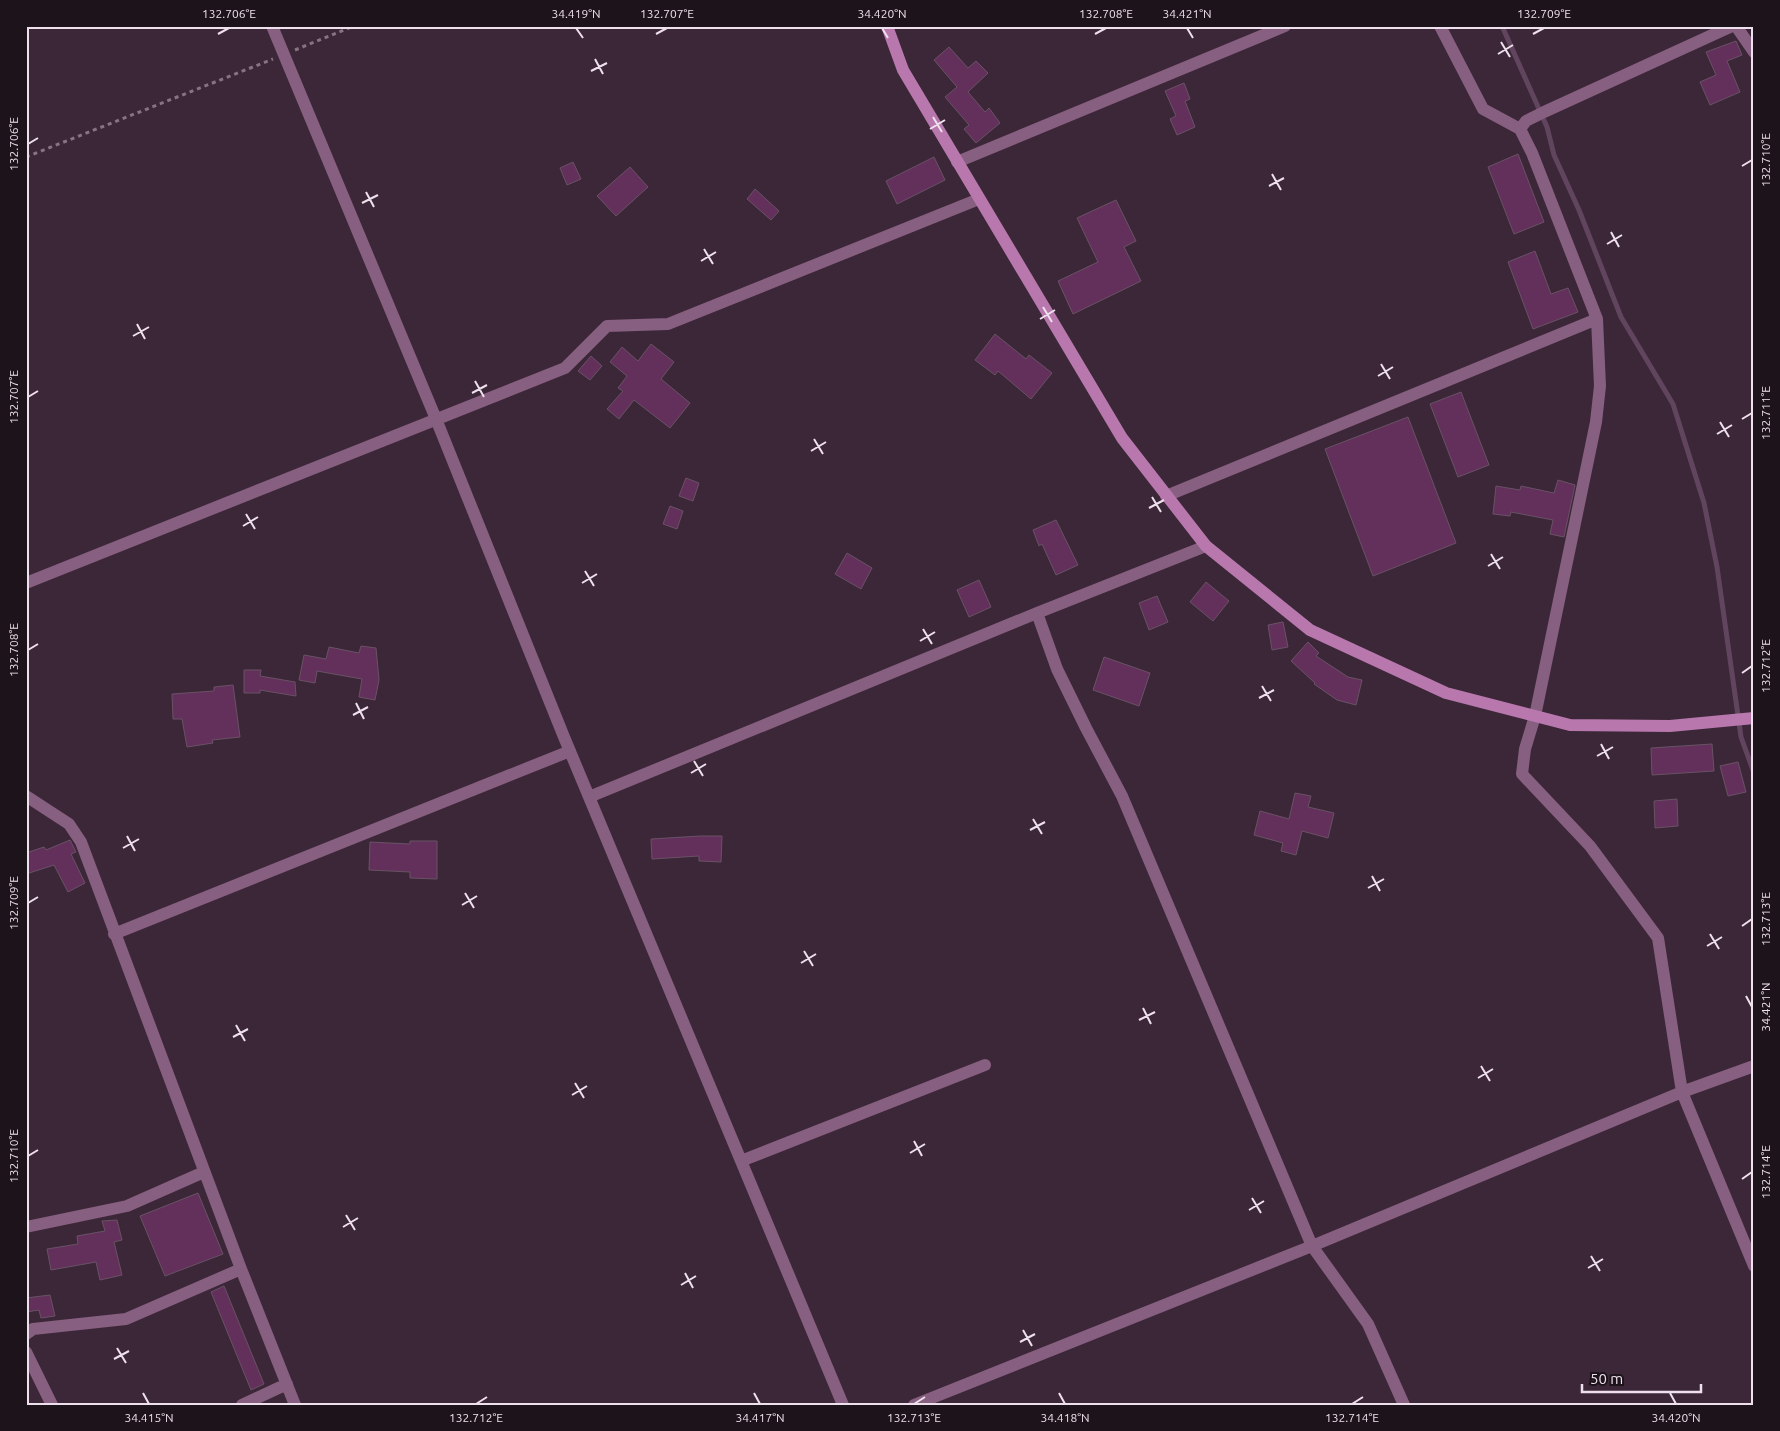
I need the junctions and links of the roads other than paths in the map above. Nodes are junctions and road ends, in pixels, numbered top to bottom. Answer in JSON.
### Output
{"nodes":[{"id":1,"x":272,"y":26,"type":"edge"},
{"id":2,"x":887,"y":26,"type":"edge"},
{"id":3,"x":1285,"y":26,"type":"edge"},
{"id":4,"x":1440,"y":26,"type":"edge"},
{"id":5,"x":1732,"y":26,"type":"edge"},
{"id":6,"x":1736,"y":26,"type":"edge"},
{"id":7,"x":1263,"y":30,"type":"edge"},
{"id":8,"x":1754,"y":52,"type":"edge"},
{"id":9,"x":1520,"y":129,"type":"junction"},
{"id":10,"x":957,"y":162,"type":"junction"},
{"id":11,"x":979,"y":199,"type":"junction"},
{"id":12,"x":1597,"y":319,"type":"junction"},
{"id":13,"x":436,"y":419,"type":"junction"},
{"id":14,"x":1166,"y":496,"type":"junction"},
{"id":15,"x":1206,"y":546,"type":"junction"},
{"id":16,"x":26,"y":583,"type":"edge"},
{"id":17,"x":1037,"y":612,"type":"junction"},
{"id":18,"x":1535,"y":716,"type":"junction"},
{"id":19,"x":1752,"y":718,"type":"edge"},
{"id":20,"x":570,"y":750,"type":"junction"},
{"id":21,"x":26,"y":796,"type":"edge"},
{"id":22,"x":589,"y":797,"type":"junction"},
{"id":23,"x":114,"y":934,"type":"junction"},
{"id":24,"x":985,"y":1065,"type":"dead end"},
{"id":25,"x":1754,"y":1066,"type":"edge"},
{"id":26,"x":1682,"y":1092,"type":"junction"},
{"id":27,"x":741,"y":1161,"type":"junction"},
{"id":28,"x":204,"y":1172,"type":"junction"},
{"id":29,"x":26,"y":1227,"type":"edge"},
{"id":30,"x":1312,"y":1246,"type":"junction"},
{"id":31,"x":1754,"y":1266,"type":"edge"},
{"id":32,"x":241,"y":1269,"type":"junction"},
{"id":33,"x":26,"y":1334,"type":"edge"},
{"id":34,"x":26,"y":1352,"type":"edge"},
{"id":35,"x":286,"y":1384,"type":"junction"},
{"id":36,"x":52,"y":1405,"type":"edge"},
{"id":37,"x":242,"y":1405,"type":"edge"},
{"id":38,"x":295,"y":1405,"type":"edge"},
{"id":39,"x":843,"y":1405,"type":"edge"},
{"id":40,"x":914,"y":1405,"type":"edge"},
{"id":41,"x":1404,"y":1405,"type":"edge"}],
"edges":[{"from":1,"to":13,"type":"street"},
{"from":2,"to":10,"type":"street"},
{"from":3,"to":7,"type":"street"},
{"from":4,"to":9,"type":"street"},
{"from":5,"to":9,"type":"street"},
{"from":6,"to":8,"type":"street"},
{"from":7,"to":10,"type":"street"},
{"from":9,"to":12,"type":"street"},
{"from":10,"to":11,"type":"street"},
{"from":11,"to":13,"type":"street"},
{"from":11,"to":14,"type":"street"},
{"from":12,"to":14,"type":"street"},
{"from":12,"to":18,"type":"street"},
{"from":13,"to":16,"type":"street"},
{"from":13,"to":20,"type":"street"},
{"from":14,"to":15,"type":"street"},
{"from":15,"to":17,"type":"street"},
{"from":15,"to":18,"type":"street"},
{"from":17,"to":22,"type":"street"},
{"from":17,"to":30,"type":"street"},
{"from":18,"to":19,"type":"street"},
{"from":18,"to":26,"type":"street"},
{"from":20,"to":22,"type":"street"},
{"from":20,"to":23,"type":"street"},
{"from":21,"to":23,"type":"street"},
{"from":22,"to":27,"type":"street"},
{"from":23,"to":28,"type":"street"},
{"from":24,"to":27,"type":"street"},
{"from":25,"to":26,"type":"street"},
{"from":26,"to":30,"type":"street"},
{"from":26,"to":31,"type":"street"},
{"from":27,"to":39,"type":"street"},
{"from":28,"to":29,"type":"street"},
{"from":28,"to":32,"type":"street"},
{"from":30,"to":40,"type":"street"},
{"from":30,"to":41,"type":"street"},
{"from":32,"to":33,"type":"street"},
{"from":32,"to":35,"type":"street"},
{"from":34,"to":36,"type":"street"},
{"from":35,"to":37,"type":"street"},
{"from":35,"to":38,"type":"street"}]}
